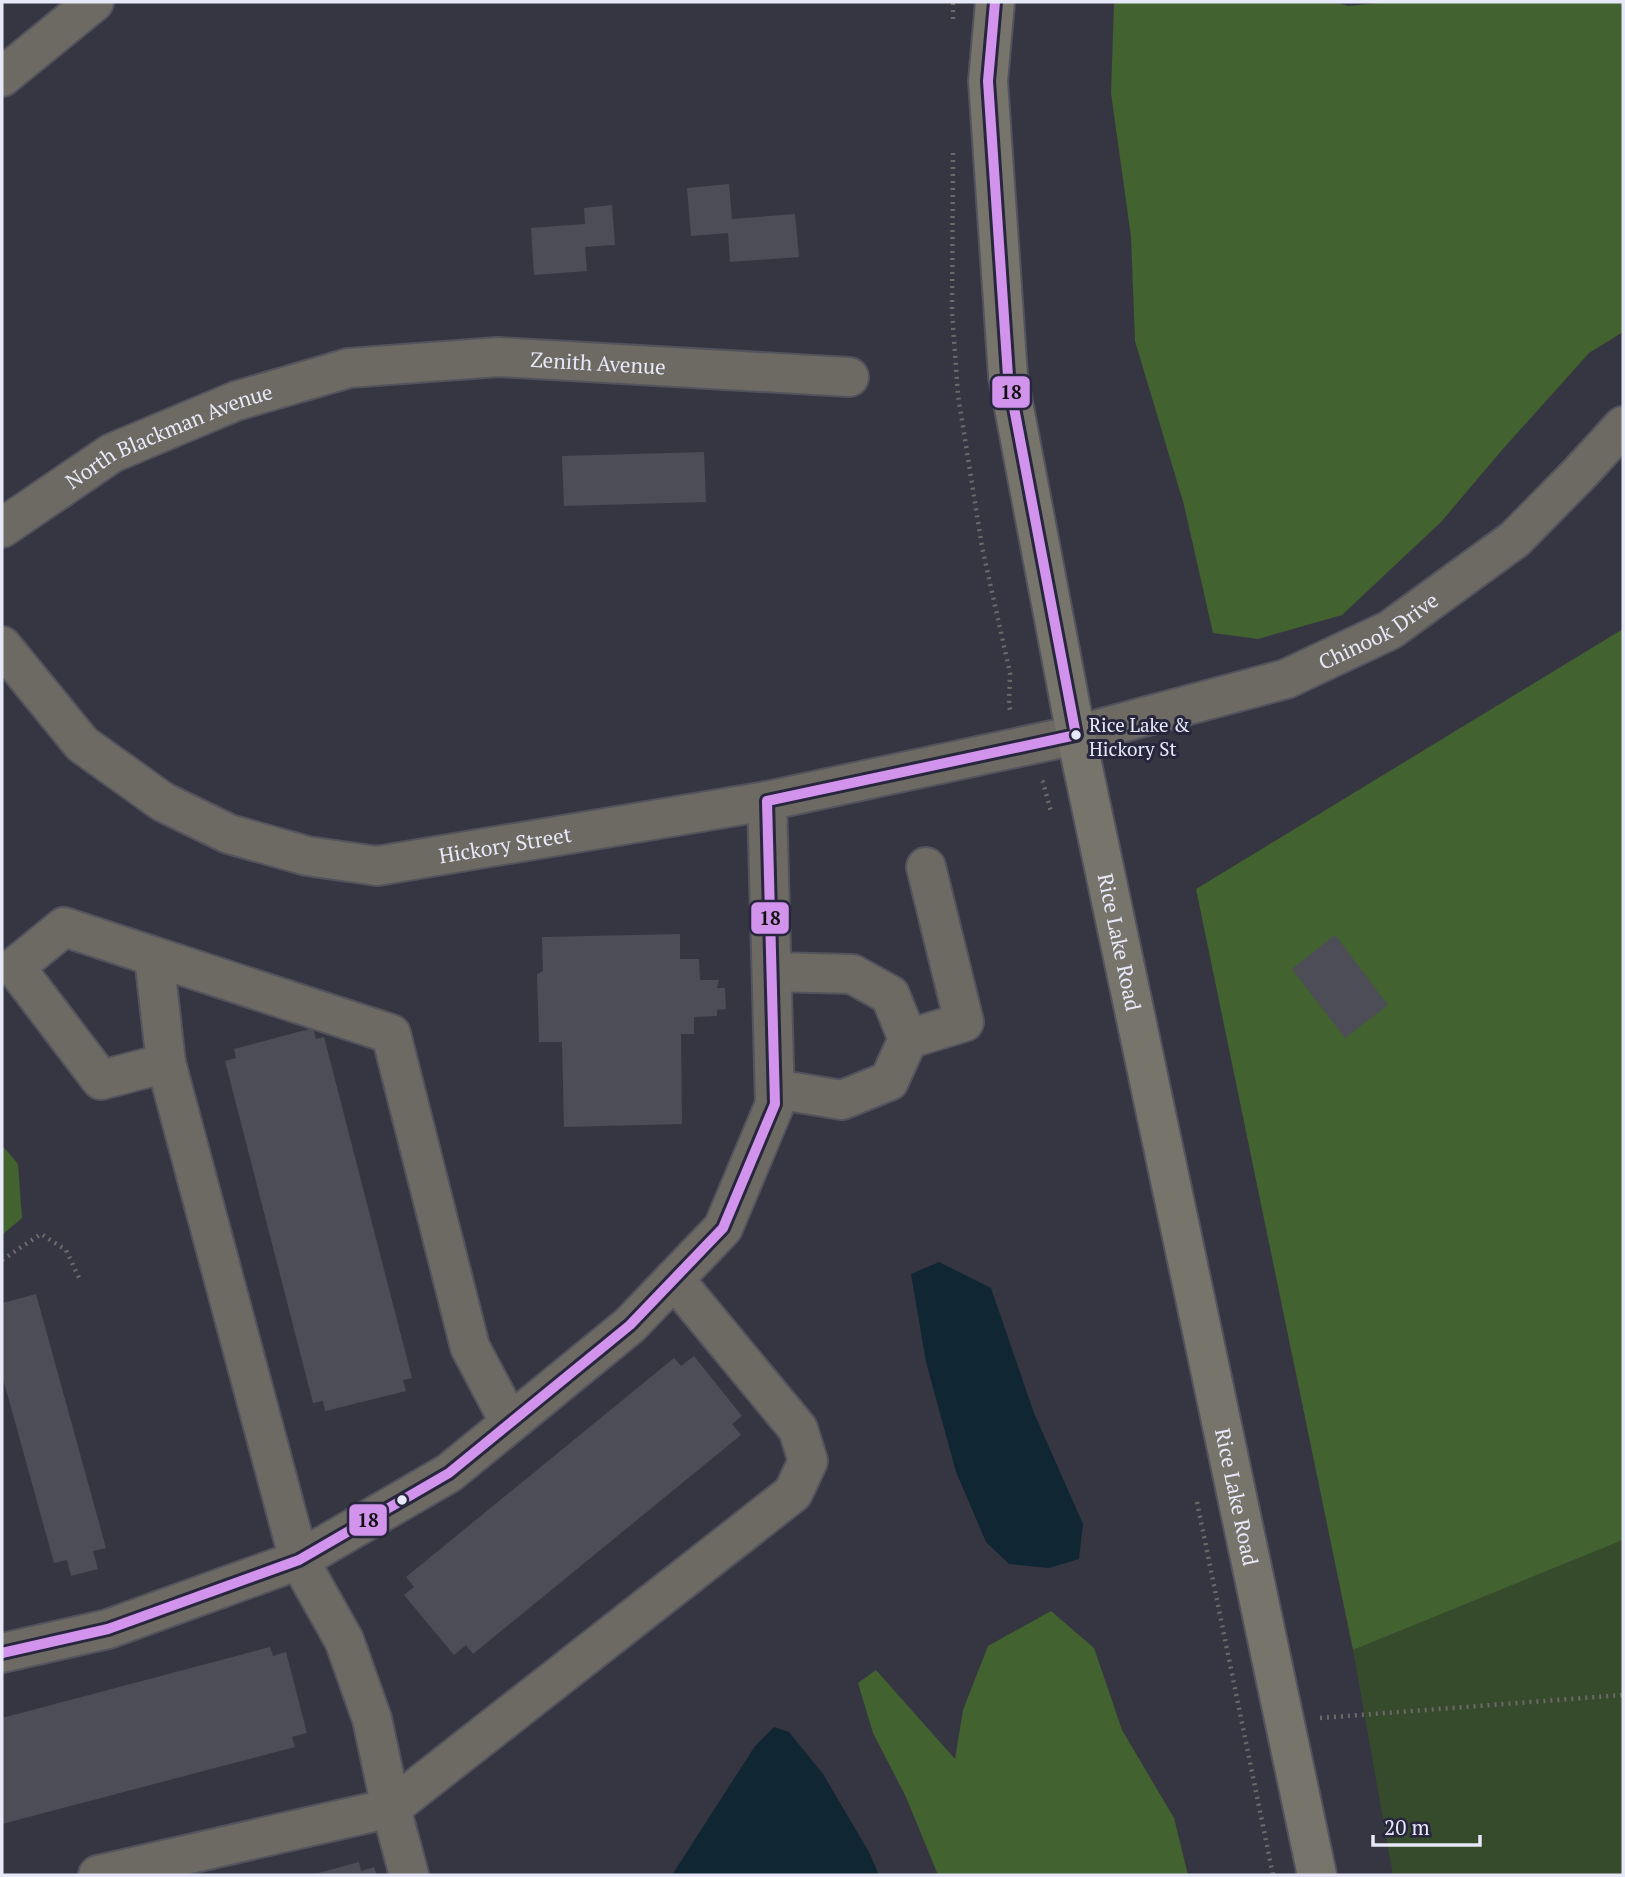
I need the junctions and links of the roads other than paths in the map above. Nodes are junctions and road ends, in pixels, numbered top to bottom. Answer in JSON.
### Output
{"nodes":[{"id":1,"x":94,"y":2,"type":"edge"},
{"id":2,"x":995,"y":2,"type":"edge"},
{"id":3,"x":2,"y":77,"type":"edge"},
{"id":4,"x":349,"y":368,"type":"joint"},
{"id":5,"x":849,"y":377,"type":"dead end"},
{"id":6,"x":1623,"y":426,"type":"edge"},
{"id":7,"x":2,"y":528,"type":"edge"},
{"id":8,"x":2,"y":646,"type":"edge"},
{"id":9,"x":1076,"y":735,"type":"junction"},
{"id":10,"x":767,"y":801,"type":"junction"},
{"id":11,"x":926,"y":867,"type":"dead end"},
{"id":12,"x":154,"y":957,"type":"junction"},
{"id":13,"x":783,"y":963,"type":"junction"},
{"id":14,"x":908,"y":1039,"type":"junction"},
{"id":15,"x":166,"y":1063,"type":"junction"},
{"id":16,"x":775,"y":1089,"type":"junction"},
{"id":17,"x":674,"y":1279,"type":"junction"},
{"id":18,"x":510,"y":1423,"type":"junction"},
{"id":19,"x":299,"y":1560,"type":"junction"},
{"id":20,"x":2,"y":1653,"type":"edge"},
{"id":21,"x":391,"y":1808,"type":"junction"},
{"id":22,"x":98,"y":1875,"type":"edge"},
{"id":23,"x":409,"y":1875,"type":"edge"},
{"id":24,"x":1317,"y":1875,"type":"edge"}],
"edges":[{"from":1,"to":3,"type":"street"},
{"from":2,"to":9,"type":"main road","name":"Rice Lake Road"},
{"from":4,"to":5,"type":"street","name":"Zenith Avenue"},
{"from":4,"to":7,"type":"street","name":"North Blackman Avenue"},
{"from":6,"to":9,"type":"street","name":"Chinook Drive"},
{"from":8,"to":10,"type":"street","name":"Hickory Street"},
{"from":9,"to":10,"type":"street","name":"Hickory Street"},
{"from":9,"to":24,"type":"main road","name":"Rice Lake Road"},
{"from":10,"to":13,"type":"street"},
{"from":11,"to":14,"type":"street"},
{"from":12,"to":15,"type":"street"},
{"from":12,"to":15,"type":"street"},
{"from":12,"to":18,"type":"street"},
{"from":13,"to":14,"type":"street"},
{"from":13,"to":16,"type":"street"},
{"from":14,"to":16,"type":"street"},
{"from":15,"to":19,"type":"street"},
{"from":16,"to":17,"type":"street"},
{"from":17,"to":18,"type":"street"},
{"from":17,"to":21,"type":"street"},
{"from":18,"to":19,"type":"street"},
{"from":19,"to":20,"type":"street"},
{"from":19,"to":21,"type":"street"},
{"from":21,"to":22,"type":"street"},
{"from":21,"to":23,"type":"street"}]}
